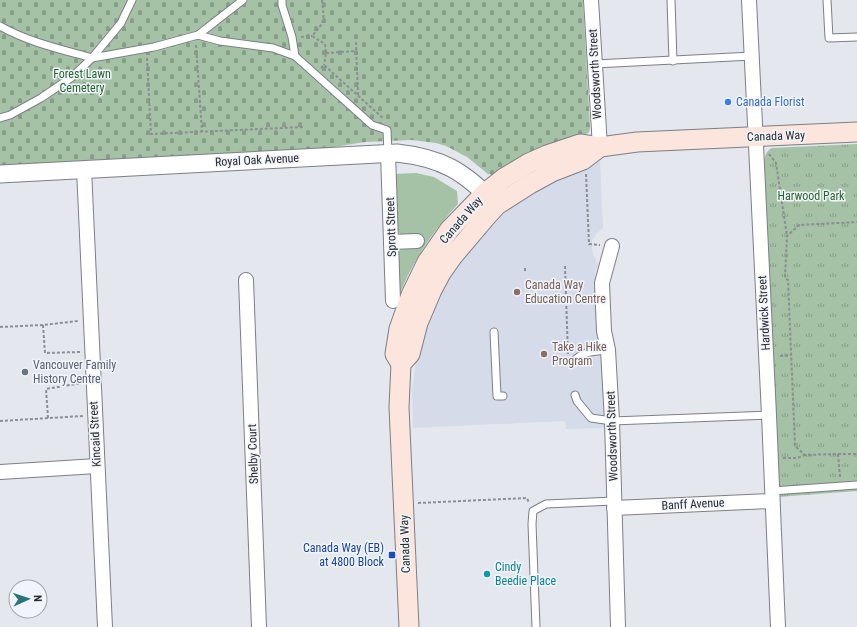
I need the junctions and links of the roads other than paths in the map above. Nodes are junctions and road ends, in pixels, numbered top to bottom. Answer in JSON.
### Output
{"nodes":[{"id":1,"x":132,"y":0,"type":"edge"},
{"id":2,"x":243,"y":0,"type":"edge"},
{"id":3,"x":282,"y":0,"type":"edge"},
{"id":4,"x":592,"y":0,"type":"edge"},
{"id":5,"x":671,"y":0,"type":"edge"},
{"id":6,"x":749,"y":0,"type":"edge"},
{"id":7,"x":827,"y":0,"type":"edge"},
{"id":8,"x":0,"y":26,"type":"edge"},
{"id":9,"x":197,"y":36,"type":"junction"},
{"id":10,"x":857,"y":37,"type":"edge"},
{"id":11,"x":295,"y":56,"type":"junction"},
{"id":12,"x":752,"y":56,"type":"junction"},
{"id":13,"x":92,"y":58,"type":"junction"},
{"id":14,"x":673,"y":61,"type":"junction"},
{"id":15,"x":595,"y":64,"type":"junction"},
{"id":16,"x":0,"y":118,"type":"edge"},
{"id":17,"x":857,"y":132,"type":"edge"},
{"id":18,"x":762,"y":144,"type":"junction"},
{"id":19,"x":600,"y":147,"type":"junction"},
{"id":20,"x":388,"y":153,"type":"junction"},
{"id":21,"x":84,"y":170,"type":"junction"},
{"id":22,"x":0,"y":174,"type":"edge"},
{"id":23,"x":491,"y":199,"type":"junction"},
{"id":24,"x":416,"y":241,"type":"dead end"},
{"id":25,"x":391,"y":242,"type":"junction"},
{"id":26,"x":612,"y":246,"type":"road end"},
{"id":27,"x":246,"y":280,"type":"dead end"},
{"id":28,"x":393,"y":301,"type":"dead end"},
{"id":29,"x":494,"y":332,"type":"dead end"},
{"id":30,"x":608,"y":350,"type":"junction"},
{"id":31,"x":575,"y":360,"type":"road end"},
{"id":32,"x":575,"y":395,"type":"dead end"},
{"id":33,"x":503,"y":396,"type":"dead end"},
{"id":34,"x":769,"y":415,"type":"junction"},
{"id":35,"x":612,"y":421,"type":"junction"},
{"id":36,"x":97,"y":466,"type":"junction"},
{"id":37,"x":0,"y":472,"type":"edge"},
{"id":38,"x":857,"y":485,"type":"edge"},
{"id":39,"x":772,"y":496,"type":"junction"},
{"id":40,"x":614,"y":504,"type":"junction"},
{"id":41,"x":104,"y":627,"type":"edge"},
{"id":42,"x":260,"y":627,"type":"edge"},
{"id":43,"x":409,"y":627,"type":"edge"},
{"id":44,"x":536,"y":627,"type":"edge"},
{"id":45,"x":618,"y":627,"type":"edge"},
{"id":46,"x":778,"y":627,"type":"edge"}],
"edges":[{"from":1,"to":13,"type":"lane"},
{"from":2,"to":9,"type":"lane"},
{"from":3,"to":11,"type":"lane"},
{"from":4,"to":15,"type":"street","name":"Woodsworth Street"},
{"from":5,"to":14,"type":"lane"},
{"from":6,"to":12,"type":"street","name":"Hardwick Street"},
{"from":7,"to":10,"type":"lane"},
{"from":8,"to":13,"type":"lane"},
{"from":9,"to":11,"type":"lane"},
{"from":9,"to":13,"type":"lane"},
{"from":11,"to":20,"type":"lane"},
{"from":12,"to":14,"type":"lane"},
{"from":12,"to":18,"type":"street","name":"Hardwick Street"},
{"from":13,"to":16,"type":"lane"},
{"from":14,"to":15,"type":"lane"},
{"from":15,"to":19,"type":"street","name":"Woodsworth Street"},
{"from":17,"to":18,"type":"main road","name":"Canada Way"},
{"from":18,"to":19,"type":"main road","name":"Canada Way"},
{"from":18,"to":34,"type":"street","name":"Hardwick Street"},
{"from":19,"to":23,"type":"main road","name":"Canada Way"},
{"from":20,"to":21,"type":"street","name":"Royal Oak Avenue"},
{"from":20,"to":23,"type":"street","name":"Royal Oak Avenue"},
{"from":20,"to":25,"type":"street","name":"Sprott Street"},
{"from":21,"to":22,"type":"street","name":"Royal Oak Avenue"},
{"from":21,"to":36,"type":"street","name":"Kincaid Street"},
{"from":23,"to":43,"type":"main road","name":"Canada Way"},
{"from":24,"to":25,"type":"street"},
{"from":25,"to":28,"type":"street","name":"Sprott Street"},
{"from":26,"to":30,"type":"street","name":"Woodsworth Street"},
{"from":27,"to":42,"type":"street","name":"Shelby Court"},
{"from":29,"to":33,"type":"lane"},
{"from":30,"to":31,"type":"lane"},
{"from":30,"to":35,"type":"street","name":"Woodsworth Street"},
{"from":32,"to":35,"type":"lane"},
{"from":34,"to":35,"type":"lane"},
{"from":34,"to":39,"type":"street","name":"Hardwick Street"},
{"from":35,"to":40,"type":"street","name":"Woodsworth Street"},
{"from":36,"to":37,"type":"street"},
{"from":36,"to":41,"type":"street","name":"Kincaid Street"},
{"from":38,"to":39,"type":"lane"},
{"from":39,"to":40,"type":"street","name":"Banff Avenue"},
{"from":39,"to":46,"type":"street","name":"Hardwick Street"},
{"from":40,"to":44,"type":"lane"},
{"from":40,"to":45,"type":"street","name":"Woodsworth Street"}]}
